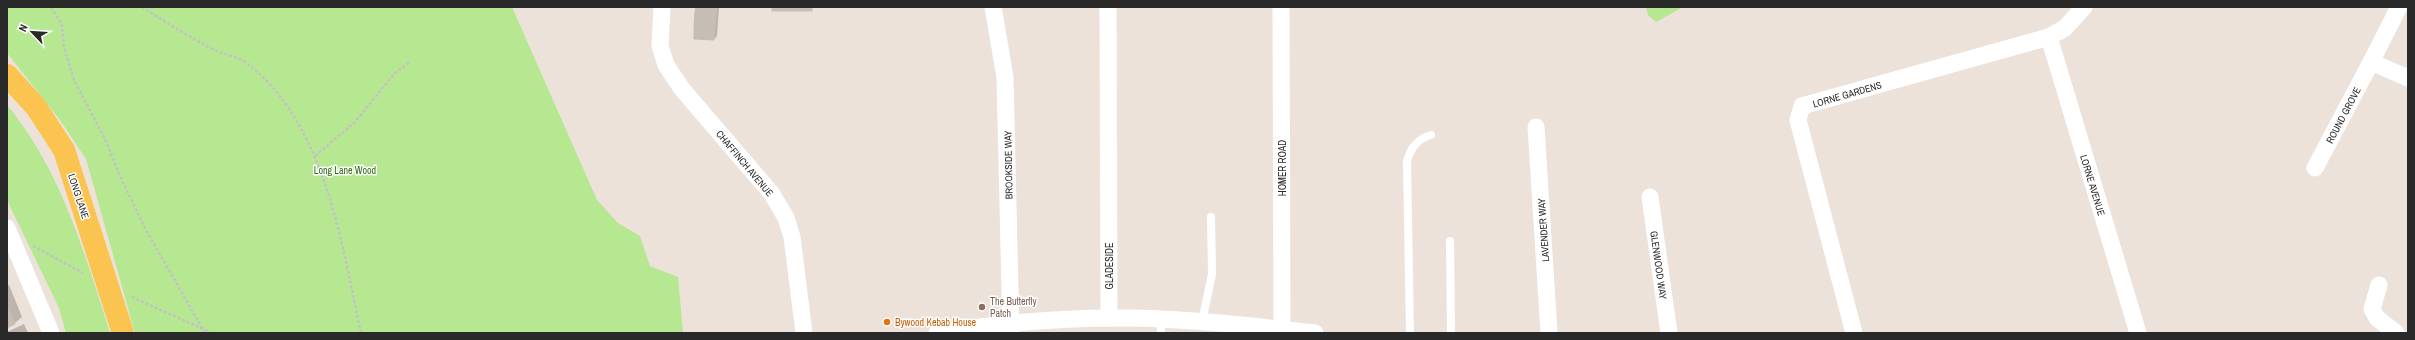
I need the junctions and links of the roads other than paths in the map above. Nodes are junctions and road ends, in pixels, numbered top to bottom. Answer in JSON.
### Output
{"nodes":[{"id":1,"x":662,"y":7,"type":"edge"},
{"id":2,"x":993,"y":7,"type":"edge"},
{"id":3,"x":1108,"y":7,"type":"edge"},
{"id":4,"x":1281,"y":7,"type":"edge"},
{"id":5,"x":2084,"y":7,"type":"edge"},
{"id":6,"x":2399,"y":7,"type":"edge"},
{"id":7,"x":2049,"y":36,"type":"junction"},
{"id":8,"x":2371,"y":62,"type":"junction"},
{"id":9,"x":7,"y":75,"type":"edge"},
{"id":10,"x":2408,"y":78,"type":"edge"},
{"id":11,"x":1536,"y":127,"type":"dead end"},
{"id":12,"x":1431,"y":135,"type":"dead end"},
{"id":13,"x":2315,"y":168,"type":"dead end"},
{"id":14,"x":1650,"y":198,"type":"dead end"},
{"id":15,"x":1211,"y":217,"type":"dead end"},
{"id":16,"x":7,"y":228,"type":"edge"},
{"id":17,"x":1450,"y":241,"type":"dead end"},
{"id":18,"x":2379,"y":285,"type":"dead end"},
{"id":19,"x":1109,"y":318,"type":"junction"},
{"id":20,"x":1202,"y":322,"type":"junction"},
{"id":21,"x":1161,"y":326,"type":"edge"},
{"id":22,"x":1219,"y":328,"type":"edge"},
{"id":23,"x":1011,"y":329,"type":"edge"},
{"id":24,"x":1282,"y":329,"type":"junction"},
{"id":25,"x":51,"y":333,"type":"edge"},
{"id":26,"x":123,"y":333,"type":"edge"},
{"id":27,"x":804,"y":333,"type":"edge"},
{"id":28,"x":937,"y":333,"type":"edge"},
{"id":29,"x":1315,"y":333,"type":"edge"},
{"id":30,"x":1410,"y":333,"type":"edge"},
{"id":31,"x":1451,"y":333,"type":"edge"},
{"id":32,"x":1549,"y":333,"type":"edge"},
{"id":33,"x":1669,"y":333,"type":"edge"},
{"id":34,"x":1854,"y":333,"type":"edge"},
{"id":35,"x":2138,"y":333,"type":"edge"},
{"id":36,"x":2396,"y":333,"type":"edge"}],
"edges":[{"from":1,"to":27,"type":"street","name":"CHAFFINCH AVENUE"},
{"from":2,"to":23,"type":"street","name":"BROOKSIDE WAY"},
{"from":3,"to":19,"type":"street","name":"GLADESIDE"},
{"from":4,"to":24,"type":"street","name":"HOMER ROAD"},
{"from":5,"to":7,"type":"street","name":"LORNE GARDENS"},
{"from":6,"to":8,"type":"street","name":"ROUND GROVE"},
{"from":7,"to":34,"type":"street","name":"LORNE GARDENS"},
{"from":7,"to":35,"type":"street","name":"LORNE AVENUE"},
{"from":8,"to":10,"type":"street"},
{"from":8,"to":13,"type":"street","name":"ROUND GROVE"},
{"from":9,"to":26,"type":"main road","name":"LONG LANE"},
{"from":11,"to":32,"type":"street","name":"LAVENDER WAY"},
{"from":12,"to":30,"type":"lane"},
{"from":14,"to":33,"type":"street","name":"GLENWOOD WAY"},
{"from":15,"to":20,"type":"lane"},
{"from":16,"to":25,"type":"street"},
{"from":17,"to":31,"type":"lane"},
{"from":18,"to":36,"type":"street"},
{"from":19,"to":21,"type":"street"},
{"from":19,"to":23,"type":"street"},
{"from":20,"to":21,"type":"street"},
{"from":20,"to":22,"type":"street"},
{"from":22,"to":24,"type":"street"},
{"from":23,"to":28,"type":"street"},
{"from":24,"to":29,"type":"street"}]}
